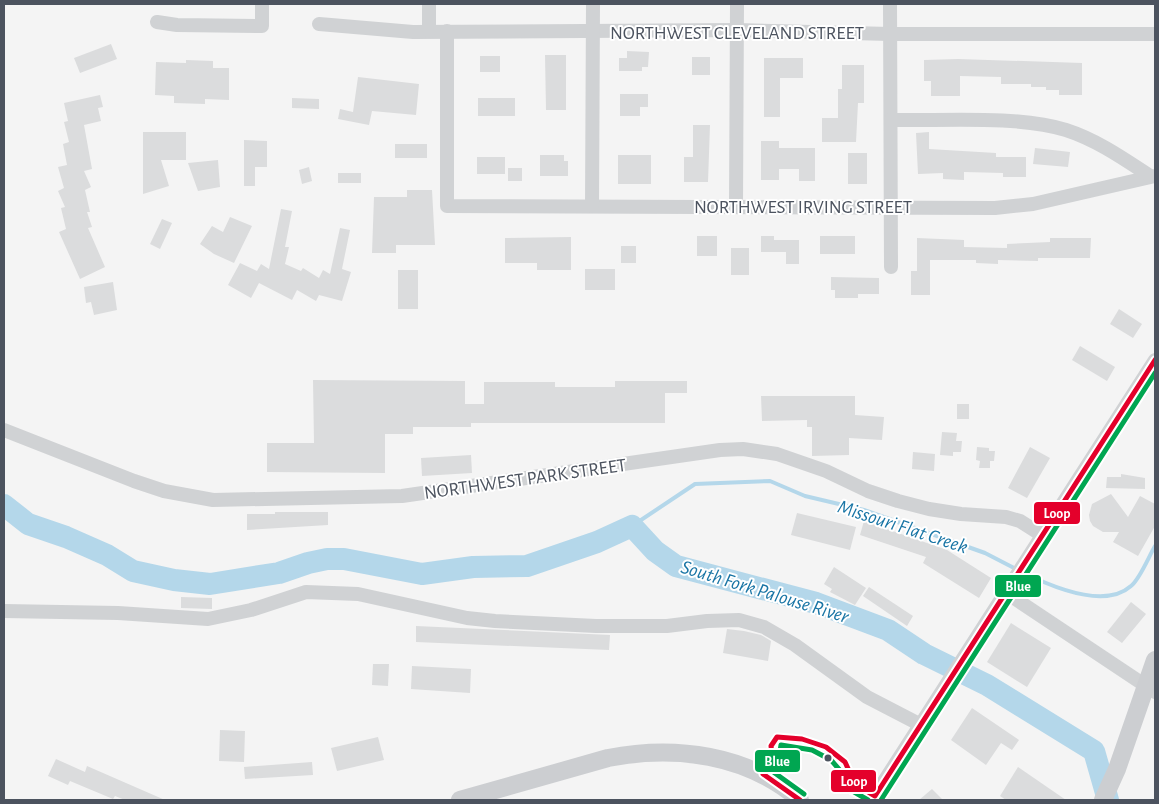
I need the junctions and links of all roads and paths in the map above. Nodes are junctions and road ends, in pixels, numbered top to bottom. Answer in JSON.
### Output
{"nodes":[{"id":1,"x":262,"y":4,"type":"edge"},
{"id":2,"x":429,"y":4,"type":"edge"},
{"id":3,"x":593,"y":4,"type":"edge"},
{"id":4,"x":736,"y":4,"type":"edge"},
{"id":5,"x":890,"y":4,"type":"edge"},
{"id":6,"x":157,"y":22,"type":"dead end"},
{"id":7,"x":319,"y":24,"type":"dead end"},
{"id":8,"x":737,"y":30,"type":"junction"},
{"id":9,"x":429,"y":31,"type":"junction"},
{"id":10,"x":447,"y":31,"type":"junction"},
{"id":11,"x":593,"y":32,"type":"junction"},
{"id":12,"x":890,"y":34,"type":"junction"},
{"id":13,"x":1155,"y":34,"type":"edge"},
{"id":14,"x":891,"y":120,"type":"junction"},
{"id":15,"x":1153,"y":176,"type":"edge"},
{"id":16,"x":736,"y":205,"type":"junction"},
{"id":17,"x":592,"y":206,"type":"junction"},
{"id":18,"x":890,"y":206,"type":"junction"},
{"id":19,"x":891,"y":267,"type":"dead end"},
{"id":20,"x":1155,"y":360,"type":"edge"},
{"id":21,"x":4,"y":430,"type":"edge"},
{"id":22,"x":1042,"y":535,"type":"junction"},
{"id":23,"x":1009,"y":587,"type":"junction"},
{"id":24,"x":4,"y":611,"type":"edge"},
{"id":25,"x":1155,"y":660,"type":"edge"},
{"id":26,"x":1150,"y":688,"type":"edge"},
{"id":27,"x":920,"y":725,"type":"junction"},
{"id":28,"x":460,"y":800,"type":"edge"},
{"id":29,"x":800,"y":800,"type":"edge"},
{"id":30,"x":872,"y":800,"type":"edge"},
{"id":31,"x":1103,"y":800,"type":"edge"}],
"edges":[{"from":1,"to":6,"type":"street"},
{"from":2,"to":9,"type":"street"},
{"from":3,"to":11,"type":"street"},
{"from":4,"to":8,"type":"street"},
{"from":5,"to":12,"type":"street"},
{"from":7,"to":9,"type":"street","name":"NORTHWEST CLEVELAND STREET"},
{"from":8,"to":11,"type":"street","name":"NORTHWEST CLEVELAND STREET"},
{"from":8,"to":12,"type":"street","name":"NORTHWEST CLEVELAND STREET"},
{"from":8,"to":16,"type":"street"},
{"from":9,"to":10,"type":"street","name":"NORTHWEST CLEVELAND STREET"},
{"from":10,"to":11,"type":"street","name":"NORTHWEST CLEVELAND STREET"},
{"from":10,"to":17,"type":"street","name":"NORTHWEST IRVING STREET"},
{"from":11,"to":17,"type":"street"},
{"from":12,"to":13,"type":"street","name":"NORTHWEST CLEVELAND STREET"},
{"from":12,"to":14,"type":"street"},
{"from":14,"to":15,"type":"street"},
{"from":14,"to":18,"type":"street"},
{"from":15,"to":18,"type":"street","name":"NORTHWEST IRVING STREET"},
{"from":16,"to":17,"type":"street","name":"NORTHWEST IRVING STREET"},
{"from":16,"to":18,"type":"street","name":"NORTHWEST IRVING STREET"},
{"from":18,"to":19,"type":"street"},
{"from":20,"to":22,"type":"street"},
{"from":21,"to":22,"type":"street","name":"NORTHWEST PARK STREET"},
{"from":22,"to":23,"type":"street"},
{"from":23,"to":26,"type":"street"},
{"from":23,"to":27,"type":"street"},
{"from":24,"to":27,"type":"street"},
{"from":25,"to":26,"type":"main road"},
{"from":26,"to":31,"type":"main road"},
{"from":27,"to":30,"type":"street"},
{"from":28,"to":29,"type":"main road"}]}
